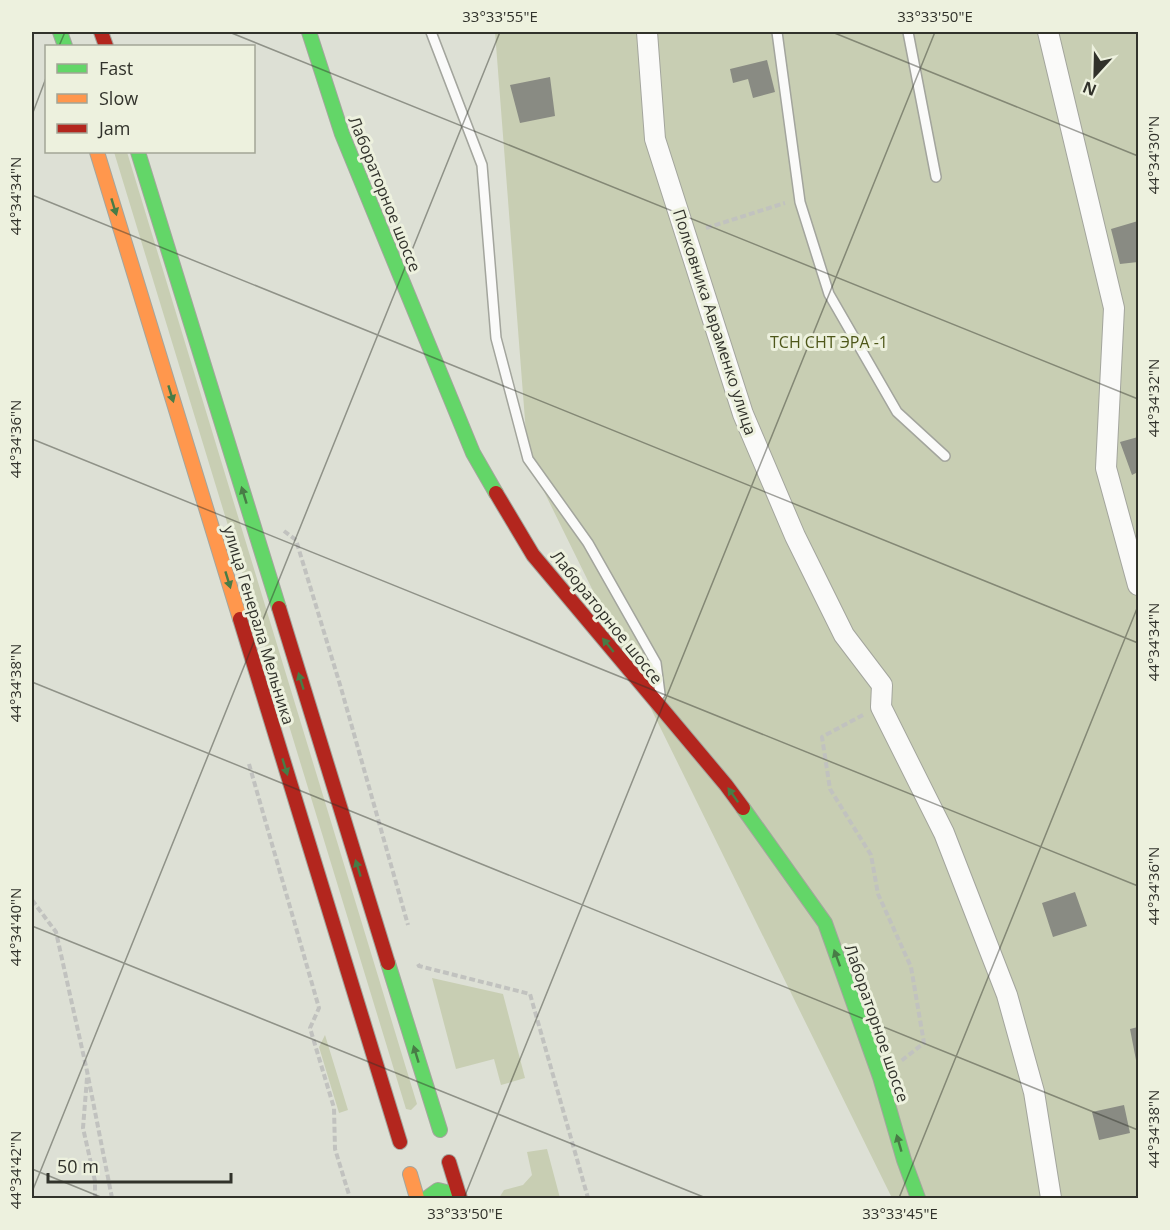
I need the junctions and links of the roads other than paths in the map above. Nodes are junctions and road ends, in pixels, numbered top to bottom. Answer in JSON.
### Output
{"nodes":[{"id":1,"x":309,"y":32,"type":"edge"},
{"id":2,"x":431,"y":32,"type":"edge"},
{"id":3,"x":647,"y":32,"type":"edge"},
{"id":4,"x":777,"y":32,"type":"edge"},
{"id":5,"x":908,"y":32,"type":"edge"},
{"id":6,"x":1048,"y":32,"type":"edge"},
{"id":7,"x":97,"y":153,"type":"edge"},
{"id":8,"x":138,"y":153,"type":"edge"},
{"id":9,"x":936,"y":177,"type":"dead end"},
{"id":10,"x":945,"y":456,"type":"dead end"},
{"id":11,"x":1138,"y":585,"type":"edge"},
{"id":12,"x":661,"y":710,"type":"junction"},
{"id":13,"x":428,"y":1094,"type":"junction"},
{"id":14,"x":389,"y":1107,"type":"junction"},
{"id":15,"x":418,"y":1108,"type":"dead end"},
{"id":16,"x":403,"y":1114,"type":"dead end"},
{"id":17,"x":440,"y":1130,"type":"dead end"},
{"id":18,"x":400,"y":1143,"type":"dead end"},
{"id":19,"x":449,"y":1162,"type":"dead end"},
{"id":20,"x":410,"y":1174,"type":"dead end"},
{"id":21,"x":417,"y":1198,"type":"edge"},
{"id":22,"x":427,"y":1198,"type":"edge"},
{"id":23,"x":458,"y":1198,"type":"edge"},
{"id":24,"x":918,"y":1198,"type":"edge"},
{"id":25,"x":1051,"y":1198,"type":"edge"}],
"edges":[{"from":12,"to":1,"type":"main road","name":"Лабораторное шоссе","one_way":true},
{"from":2,"to":12,"type":"lane"},
{"from":3,"to":25,"type":"street","name":"Полковника Авраменко улица"},
{"from":4,"to":10,"type":"lane"},
{"from":5,"to":9,"type":"lane"},
{"from":6,"to":11,"type":"street"},
{"from":7,"to":14,"type":"main road","name":"улица Генерала Мельника","one_way":true},
{"from":13,"to":8,"type":"main road","name":"улица Генерала Мельника","one_way":true},
{"from":24,"to":12,"type":"main road","name":"Лабораторное шоссе","one_way":true},
{"from":13,"to":15,"type":"main road"},
{"from":13,"to":17,"type":"main road","name":"улица Генерала Мельника"},
{"from":14,"to":16,"type":"main road"},
{"from":14,"to":18,"type":"main road","name":"улица Генерала Мельника"},
{"from":19,"to":23,"type":"main road"},
{"from":20,"to":21,"type":"main road"},
{"from":22,"to":23,"type":"main road"}]}
